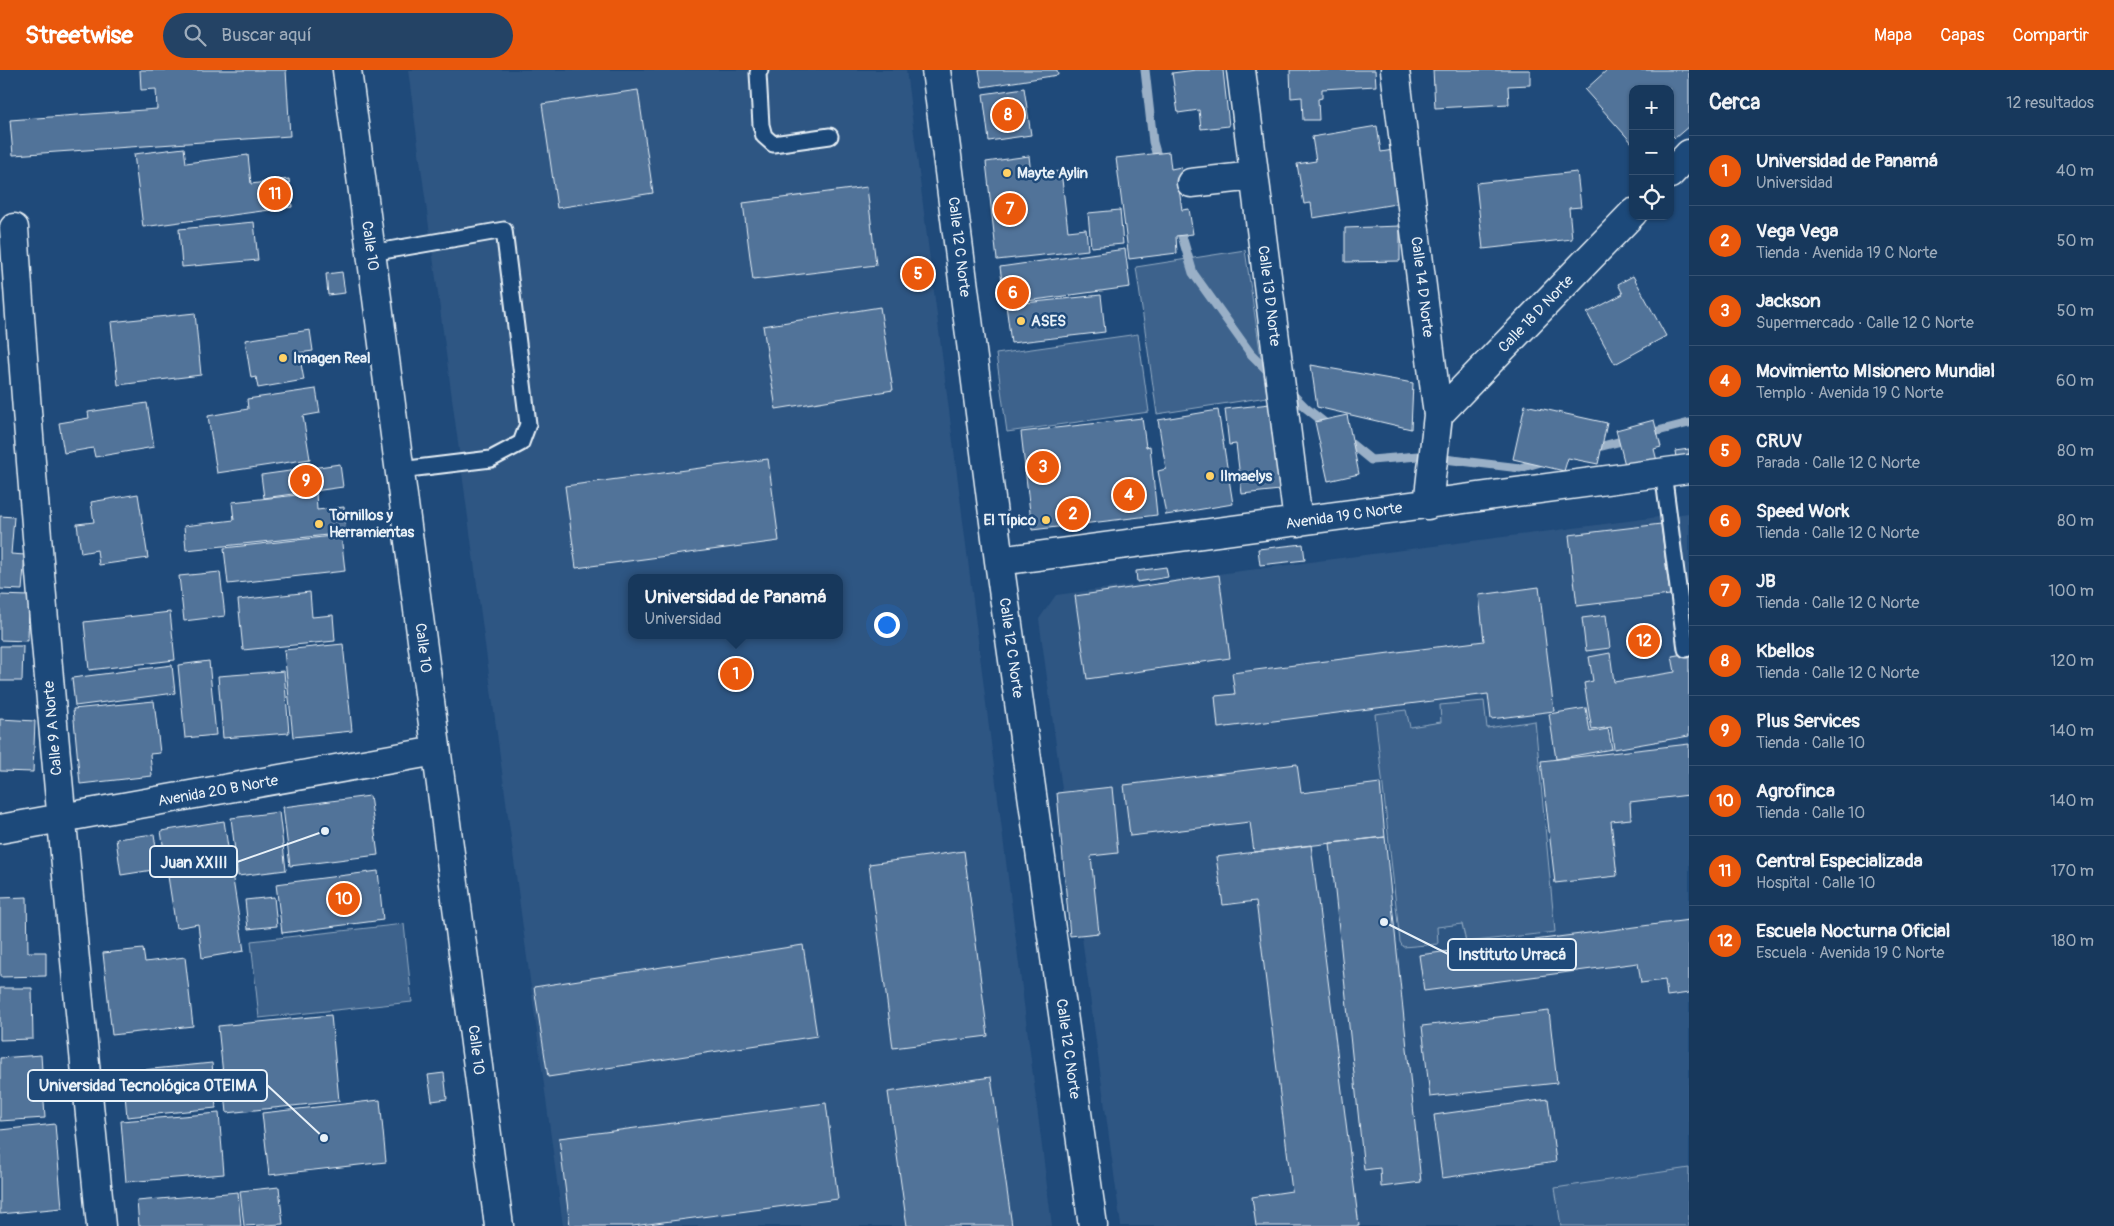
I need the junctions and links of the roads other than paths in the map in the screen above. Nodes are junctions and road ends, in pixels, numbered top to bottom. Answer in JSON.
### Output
{"nodes":[{"id":1,"x":347,"y":70,"type":"edge"},
{"id":2,"x":760,"y":70,"type":"edge"},
{"id":3,"x":936,"y":70,"type":"edge"},
{"id":4,"x":1241,"y":70,"type":"edge"},
{"id":5,"x":1395,"y":70,"type":"edge"},
{"id":6,"x":830,"y":136,"type":"dead end"},
{"id":7,"x":1689,"y":154,"type":"edge"},
{"id":8,"x":1674,"y":170,"type":"edge"},
{"id":9,"x":1254,"y":176,"type":"junction"},
{"id":10,"x":1191,"y":183,"type":"dead end"},
{"id":11,"x":1629,"y":217,"type":"edge"},
{"id":12,"x":14,"y":228,"type":"dead end"},
{"id":13,"x":371,"y":252,"type":"junction"},
{"id":14,"x":1438,"y":415,"type":"junction"},
{"id":15,"x":400,"y":470,"type":"junction"},
{"id":16,"x":1676,"y":471,"type":"edge"},
{"id":17,"x":1428,"y":504,"type":"junction"},
{"id":18,"x":1298,"y":522,"type":"junction"},
{"id":19,"x":999,"y":561,"type":"junction"},
{"id":20,"x":1686,"y":649,"type":"dead end"},
{"id":21,"x":436,"y":751,"type":"junction"},
{"id":22,"x":60,"y":819,"type":"junction"},
{"id":23,"x":0,"y":829,"type":"edge"},
{"id":24,"x":101,"y":1226,"type":"edge"},
{"id":25,"x":499,"y":1226,"type":"edge"},
{"id":26,"x":1093,"y":1226,"type":"edge"}],
"edges":[{"from":1,"to":13,"type":"street","name":"Calle 10"},
{"from":2,"to":6,"type":"lane"},
{"from":3,"to":19,"type":"street","name":"Calle 12 C Norte"},
{"from":4,"to":9,"type":"street","name":"Calle 13 D Norte"},
{"from":5,"to":14,"type":"street","name":"Calle 14 D Norte"},
{"from":7,"to":8,"type":"street"},
{"from":9,"to":10,"type":"street"},
{"from":9,"to":18,"type":"street","name":"Calle 13 D Norte"},
{"from":11,"to":14,"type":"street","name":"Calle 18 D Norte"},
{"from":12,"to":22,"type":"street","name":"Calle 9 A Norte"},
{"from":13,"to":15,"type":"street","name":"Calle 10"},
{"from":13,"to":15,"type":"lane"},
{"from":14,"to":17,"type":"street","name":"Calle 14 D Norte"},
{"from":15,"to":21,"type":"street","name":"Calle 10"},
{"from":16,"to":17,"type":"street","name":"Avenida 19 C Norte"},
{"from":16,"to":20,"type":"lane"},
{"from":17,"to":18,"type":"street","name":"Avenida 19 C Norte"},
{"from":18,"to":19,"type":"street","name":"Avenida 19 C Norte"},
{"from":19,"to":26,"type":"street","name":"Calle 12 C Norte"},
{"from":21,"to":22,"type":"street","name":"Avenida 20 B Norte"},
{"from":21,"to":25,"type":"street","name":"Calle 10"},
{"from":22,"to":23,"type":"street","name":"Avenida 20 B Norte"},
{"from":22,"to":24,"type":"street","name":"Calle 9 A Norte"}]}
